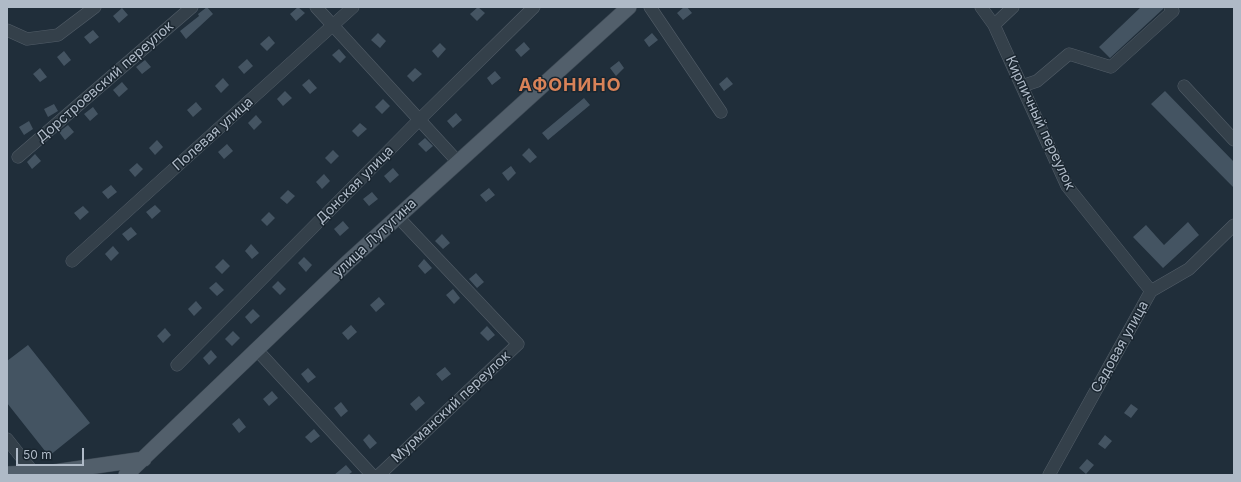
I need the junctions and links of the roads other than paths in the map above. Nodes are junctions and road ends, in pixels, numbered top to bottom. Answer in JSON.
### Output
{"nodes":[{"id":1,"x":95,"y":7,"type":"edge"},
{"id":2,"x":192,"y":7,"type":"edge"},
{"id":3,"x":316,"y":7,"type":"edge"},
{"id":4,"x":353,"y":7,"type":"edge"},
{"id":5,"x":534,"y":7,"type":"edge"},
{"id":6,"x":629,"y":7,"type":"edge"},
{"id":7,"x":650,"y":7,"type":"edge"},
{"id":8,"x":981,"y":7,"type":"edge"},
{"id":9,"x":1013,"y":7,"type":"edge"},
{"id":10,"x":1170,"y":7,"type":"edge"},
{"id":11,"x":333,"y":25,"type":"junction"},
{"id":12,"x":994,"y":25,"type":"junction"},
{"id":13,"x":7,"y":30,"type":"edge"},
{"id":14,"x":1022,"y":86,"type":"junction"},
{"id":15,"x":1184,"y":86,"type":"dead end"},
{"id":16,"x":721,"y":112,"type":"dead end"},
{"id":17,"x":420,"y":119,"type":"junction"},
{"id":18,"x":1234,"y":140,"type":"edge"},
{"id":19,"x":18,"y":157,"type":"dead end"},
{"id":20,"x":458,"y":162,"type":"junction"},
{"id":21,"x":398,"y":217,"type":"junction"},
{"id":22,"x":1234,"y":225,"type":"edge"},
{"id":23,"x":72,"y":261,"type":"dead end"},
{"id":24,"x":1151,"y":291,"type":"junction"},
{"id":25,"x":257,"y":350,"type":"junction"},
{"id":26,"x":177,"y":365,"type":"dead end"},
{"id":27,"x":7,"y":439,"type":"edge"},
{"id":28,"x":144,"y":459,"type":"junction"},
{"id":29,"x":33,"y":472,"type":"junction"},
{"id":30,"x":7,"y":474,"type":"edge"},
{"id":31,"x":126,"y":475,"type":"edge"},
{"id":32,"x":372,"y":475,"type":"edge"},
{"id":33,"x":379,"y":475,"type":"edge"},
{"id":34,"x":1049,"y":475,"type":"edge"}],
"edges":[{"from":1,"to":13,"type":"street"},
{"from":2,"to":19,"type":"street","name":"Дорстроевский переулок"},
{"from":3,"to":11,"type":"street"},
{"from":4,"to":11,"type":"street","name":"Полевая улица"},
{"from":5,"to":17,"type":"street","name":"Донская улица"},
{"from":6,"to":20,"type":"main road","name":"улица Лутугина"},
{"from":7,"to":16,"type":"street"},
{"from":8,"to":12,"type":"street","name":"Кирпичный переулок"},
{"from":9,"to":12,"type":"street"},
{"from":10,"to":14,"type":"street"},
{"from":11,"to":17,"type":"street"},
{"from":11,"to":23,"type":"street","name":"Полевая улица"},
{"from":12,"to":14,"type":"street","name":"Кирпичный переулок"},
{"from":14,"to":24,"type":"street","name":"Кирпичный переулок"},
{"from":15,"to":18,"type":"street"},
{"from":17,"to":20,"type":"street"},
{"from":17,"to":26,"type":"street","name":"Донская улица"},
{"from":20,"to":21,"type":"main road","name":"улица Лутугина"},
{"from":21,"to":25,"type":"main road","name":"улица Лутугина"},
{"from":21,"to":33,"type":"street","name":"Мурманский переулок"},
{"from":22,"to":24,"type":"street","name":"Садовая улица"},
{"from":24,"to":34,"type":"street","name":"Садовая улица"},
{"from":25,"to":28,"type":"main road","name":"улица Лутугина"},
{"from":25,"to":32,"type":"street"},
{"from":27,"to":29,"type":"street"},
{"from":28,"to":29,"type":"main road"},
{"from":28,"to":31,"type":"main road","name":"улица Лутугина"},
{"from":29,"to":30,"type":"main road"}]}
